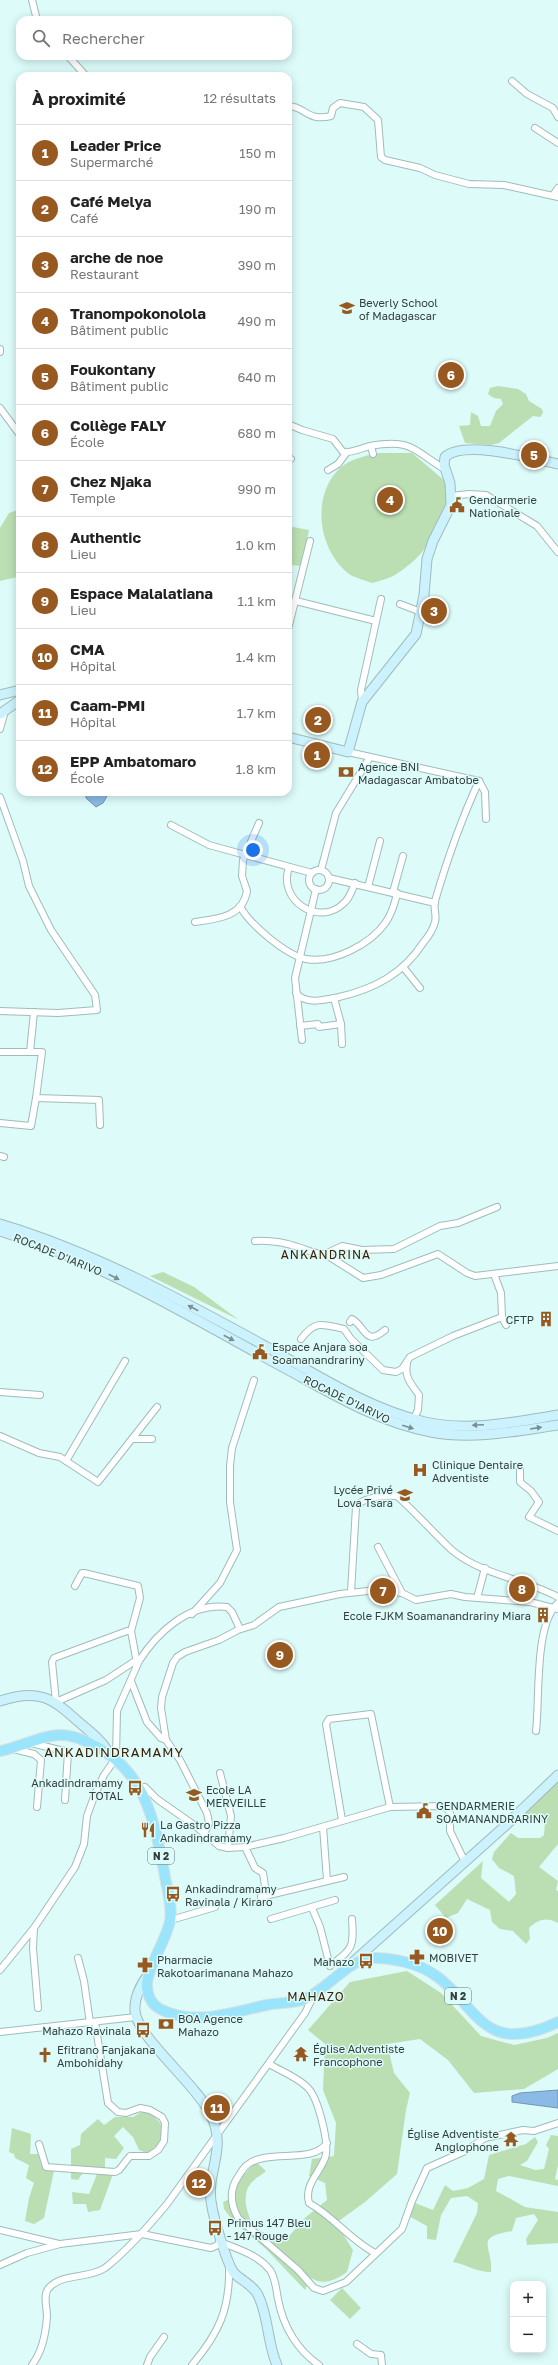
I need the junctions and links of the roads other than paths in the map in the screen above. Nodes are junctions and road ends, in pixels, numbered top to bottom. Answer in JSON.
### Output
{"nodes":[{"id":1,"x":32,"y":0,"type":"edge"},
{"id":2,"x":36,"y":16,"type":"edge"},
{"id":3,"x":72,"y":60,"type":"edge"},
{"id":4,"x":82,"y":72,"type":"edge"},
{"id":5,"x":512,"y":81,"type":"dead end"},
{"id":6,"x":292,"y":106,"type":"edge"},
{"id":7,"x":558,"y":117,"type":"edge"},
{"id":8,"x":535,"y":128,"type":"dead end"},
{"id":9,"x":558,"y":143,"type":"edge"},
{"id":10,"x":558,"y":188,"type":"edge"},
{"id":11,"x":555,"y":196,"type":"edge"},
{"id":12,"x":0,"y":349,"type":"edge"},
{"id":13,"x":0,"y":352,"type":"edge"},
{"id":14,"x":0,"y":408,"type":"edge"},
{"id":15,"x":292,"y":426,"type":"edge"},
{"id":16,"x":16,"y":430,"type":"edge"},
{"id":17,"x":371,"y":446,"type":"junction"},
{"id":18,"x":347,"y":452,"type":"junction"},
{"id":19,"x":373,"y":454,"type":"dead end"},
{"id":20,"x":558,"y":464,"type":"edge"},
{"id":21,"x":328,"y":470,"type":"dead end"},
{"id":22,"x":446,"y":471,"type":"junction"},
{"id":23,"x":451,"y":496,"type":"junction"},
{"id":24,"x":310,"y":541,"type":"dead end"},
{"id":25,"x":558,"y":552,"type":"edge"},
{"id":26,"x":381,"y":598,"type":"dead end"},
{"id":27,"x":296,"y":601,"type":"junction"},
{"id":28,"x":400,"y":604,"type":"dead end"},
{"id":29,"x":421,"y":612,"type":"junction"},
{"id":30,"x":292,"y":616,"type":"edge"},
{"id":31,"x":376,"y":621,"type":"junction"},
{"id":32,"x":2,"y":695,"type":"edge"},
{"id":33,"x":16,"y":697,"type":"edge"},
{"id":34,"x":16,"y":698,"type":"edge"},
{"id":35,"x":362,"y":702,"type":"junction"},
{"id":36,"x":3,"y":712,"type":"edge"},
{"id":37,"x":0,"y":729,"type":"edge"},
{"id":38,"x":292,"y":738,"type":"edge"},
{"id":39,"x":348,"y":752,"type":"junction"},
{"id":40,"x":370,"y":757,"type":"junction"},
{"id":41,"x":479,"y":781,"type":"junction"},
{"id":42,"x":0,"y":797,"type":"edge"},
{"id":43,"x":486,"y":819,"type":"dead end"},
{"id":44,"x":259,"y":823,"type":"dead end"},
{"id":45,"x":171,"y":825,"type":"dead end"},
{"id":46,"x":380,"y":841,"type":"dead end"},
{"id":47,"x":245,"y":855,"type":"junction"},
{"id":48,"x":403,"y":856,"type":"dead end"},
{"id":49,"x":289,"y":867,"type":"junction"},
{"id":50,"x":321,"y":870,"type":"junction"},
{"id":51,"x":312,"y":873,"type":"junction"},
{"id":52,"x":329,"y":878,"type":"junction"},
{"id":53,"x":355,"y":883,"type":"junction"},
{"id":54,"x":368,"y":886,"type":"junction"},
{"id":55,"x":316,"y":889,"type":"junction"},
{"id":56,"x":395,"y":893,"type":"junction"},
{"id":57,"x":434,"y":903,"type":"junction"},
{"id":58,"x":240,"y":906,"type":"junction"},
{"id":59,"x":312,"y":912,"type":"junction"},
{"id":60,"x":195,"y":922,"type":"dead end"},
{"id":61,"x":300,"y":957,"type":"junction"},
{"id":62,"x":404,"y":968,"type":"junction"},
{"id":63,"x":420,"y":988,"type":"dead end"},
{"id":64,"x":296,"y":993,"type":"junction"},
{"id":65,"x":334,"y":998,"type":"junction"},
{"id":66,"x":0,"y":1011,"type":"edge"},
{"id":67,"x":34,"y":1012,"type":"junction"},
{"id":68,"x":341,"y":1024,"type":"junction"},
{"id":69,"x":300,"y":1026,"type":"junction"},
{"id":70,"x":302,"y":1040,"type":"dead end"},
{"id":71,"x":342,"y":1044,"type":"dead end"},
{"id":72,"x":0,"y":1052,"type":"edge"},
{"id":73,"x":30,"y":1052,"type":"junction"},
{"id":74,"x":36,"y":1098,"type":"junction"},
{"id":75,"x":0,"y":1124,"type":"edge"},
{"id":76,"x":100,"y":1125,"type":"dead end"},
{"id":77,"x":497,"y":1207,"type":"dead end"},
{"id":78,"x":0,"y":1224,"type":"edge"},
{"id":79,"x":0,"y":1231,"type":"edge"},
{"id":80,"x":255,"y":1241,"type":"dead end"},
{"id":81,"x":325,"y":1254,"type":"junction"},
{"id":82,"x":558,"y":1266,"type":"edge"},
{"id":83,"x":494,"y":1274,"type":"junction"},
{"id":84,"x":502,"y":1317,"type":"junction"},
{"id":85,"x":350,"y":1322,"type":"dead end"},
{"id":86,"x":506,"y":1325,"type":"dead end"},
{"id":87,"x":385,"y":1330,"type":"dead end"},
{"id":88,"x":301,"y":1339,"type":"dead end"},
{"id":89,"x":125,"y":1361,"type":"dead end"},
{"id":90,"x":407,"y":1361,"type":"junction"},
{"id":91,"x":254,"y":1380,"type":"dead end"},
{"id":92,"x":0,"y":1392,"type":"edge"},
{"id":93,"x":40,"y":1395,"type":"dead end"},
{"id":94,"x":157,"y":1407,"type":"dead end"},
{"id":95,"x":558,"y":1415,"type":"edge"},
{"id":96,"x":414,"y":1418,"type":"junction"},
{"id":97,"x":558,"y":1425,"type":"edge"},
{"id":98,"x":0,"y":1436,"type":"edge"},
{"id":99,"x":132,"y":1439,"type":"junction"},
{"id":100,"x":152,"y":1439,"type":"dead end"},
{"id":101,"x":66,"y":1461,"type":"junction"},
{"id":102,"x":520,"y":1469,"type":"dead end"},
{"id":103,"x":558,"y":1531,"type":"edge"},
{"id":104,"x":378,"y":1547,"type":"dead end"},
{"id":105,"x":485,"y":1568,"type":"junction"},
{"id":106,"x":75,"y":1586,"type":"dead end"},
{"id":107,"x":351,"y":1592,"type":"junction"},
{"id":108,"x":402,"y":1593,"type":"junction"},
{"id":109,"x":558,"y":1597,"type":"edge"},
{"id":110,"x":477,"y":1598,"type":"junction"},
{"id":111,"x":558,"y":1603,"type":"edge"},
{"id":112,"x":555,"y":1609,"type":"edge"},
{"id":113,"x":192,"y":1614,"type":"junction"},
{"id":114,"x":240,"y":1629,"type":"junction"},
{"id":115,"x":131,"y":1632,"type":"junction"},
{"id":116,"x":139,"y":1661,"type":"junction"},
{"id":117,"x":131,"y":1681,"type":"junction"},
{"id":118,"x":0,"y":1701,"type":"edge"},
{"id":119,"x":56,"y":1702,"type":"junction"},
{"id":120,"x":536,"y":1731,"type":"dead end"},
{"id":121,"x":166,"y":1740,"type":"junction"},
{"id":122,"x":31,"y":1743,"type":"junction"},
{"id":123,"x":11,"y":1749,"type":"junction"},
{"id":124,"x":0,"y":1751,"type":"edge"},
{"id":125,"x":113,"y":1755,"type":"junction"},
{"id":126,"x":220,"y":1773,"type":"dead end"},
{"id":127,"x":558,"y":1775,"type":"edge"},
{"id":128,"x":139,"y":1787,"type":"junction"},
{"id":129,"x":65,"y":1800,"type":"dead end"},
{"id":130,"x":37,"y":1807,"type":"dead end"},
{"id":131,"x":390,"y":1807,"type":"junction"},
{"id":132,"x":342,"y":1820,"type":"junction"},
{"id":133,"x":323,"y":1827,"type":"junction"},
{"id":134,"x":204,"y":1834,"type":"junction"},
{"id":135,"x":245,"y":1847,"type":"junction"},
{"id":136,"x":228,"y":1848,"type":"junction"},
{"id":137,"x":465,"y":1862,"type":"junction"},
{"id":138,"x":344,"y":1877,"type":"dead end"},
{"id":139,"x":327,"y":1880,"type":"junction"},
{"id":140,"x":335,"y":1900,"type":"dead end"},
{"id":141,"x":215,"y":1907,"type":"dead end"},
{"id":142,"x":312,"y":1908,"type":"junction"},
{"id":143,"x":271,"y":1919,"type":"dead end"},
{"id":144,"x":352,"y":1919,"type":"dead end"},
{"id":145,"x":171,"y":1920,"type":"junction"},
{"id":146,"x":34,"y":1928,"type":"junction"},
{"id":147,"x":78,"y":1958,"type":"dead end"},
{"id":148,"x":353,"y":1962,"type":"junction"},
{"id":149,"x":330,"y":1966,"type":"junction"},
{"id":150,"x":0,"y":1970,"type":"edge"},
{"id":151,"x":151,"y":1970,"type":"junction"},
{"id":152,"x":334,"y":1979,"type":"junction"},
{"id":153,"x":316,"y":1992,"type":"junction"},
{"id":154,"x":38,"y":2008,"type":"dead end"},
{"id":155,"x":136,"y":2017,"type":"junction"},
{"id":156,"x":558,"y":2022,"type":"edge"},
{"id":157,"x":93,"y":2023,"type":"junction"},
{"id":158,"x":0,"y":2032,"type":"edge"},
{"id":159,"x":269,"y":2064,"type":"junction"},
{"id":160,"x":558,"y":2123,"type":"edge"},
{"id":161,"x":218,"y":2134,"type":"junction"},
{"id":162,"x":327,"y":2143,"type":"junction"},
{"id":163,"x":39,"y":2144,"type":"dead end"},
{"id":164,"x":0,"y":2230,"type":"edge"},
{"id":165,"x":142,"y":2234,"type":"junction"},
{"id":166,"x":222,"y":2239,"type":"junction"},
{"id":167,"x":60,"y":2244,"type":"junction"},
{"id":168,"x":375,"y":2253,"type":"junction"},
{"id":169,"x":229,"y":2262,"type":"junction"},
{"id":170,"x":0,"y":2265,"type":"edge"},
{"id":171,"x":164,"y":2337,"type":"dead end"},
{"id":172,"x":357,"y":2344,"type":"dead end"},
{"id":173,"x":32,"y":2365,"type":"edge"},
{"id":174,"x":147,"y":2365,"type":"edge"},
{"id":175,"x":192,"y":2365,"type":"edge"},
{"id":176,"x":278,"y":2365,"type":"edge"},
{"id":177,"x":319,"y":2365,"type":"edge"},
{"id":178,"x":382,"y":2365,"type":"edge"}],
"edges":[{"from":1,"to":2,"type":"street"},
{"from":3,"to":4,"type":"street"},
{"from":5,"to":7,"type":"street"},
{"from":6,"to":11,"type":"street"},
{"from":8,"to":9,"type":"street"},
{"from":10,"to":11,"type":"street"},
{"from":12,"to":13,"type":"street"},
{"from":14,"to":16,"type":"street"},
{"from":15,"to":18,"type":"street"},
{"from":17,"to":18,"type":"street"},
{"from":17,"to":19,"type":"street"},
{"from":17,"to":22,"type":"street"},
{"from":18,"to":21,"type":"street"},
{"from":20,"to":22,"type":"street"},
{"from":22,"to":23,"type":"street"},
{"from":23,"to":25,"type":"street"},
{"from":23,"to":29,"type":"street"},
{"from":24,"to":27,"type":"street"},
{"from":26,"to":31,"type":"street"},
{"from":27,"to":30,"type":"street"},
{"from":27,"to":31,"type":"street"},
{"from":28,"to":29,"type":"street"},
{"from":29,"to":35,"type":"street"},
{"from":31,"to":35,"type":"street"},
{"from":32,"to":33,"type":"street"},
{"from":34,"to":36,"type":"street"},
{"from":35,"to":39,"type":"street"},
{"from":36,"to":37,"type":"street"},
{"from":38,"to":39,"type":"street"},
{"from":39,"to":40,"type":"street"},
{"from":40,"to":41,"type":"street"},
{"from":40,"to":50,"type":"street"},
{"from":41,"to":43,"type":"street"},
{"from":41,"to":57,"type":"street"},
{"from":42,"to":67,"type":"street"},
{"from":44,"to":47,"type":"street"},
{"from":45,"to":47,"type":"street"},
{"from":46,"to":54,"type":"street"},
{"from":47,"to":49,"type":"street"},
{"from":47,"to":58,"type":"street"},
{"from":48,"to":56,"type":"street"},
{"from":49,"to":51,"type":"street"},
{"from":49,"to":59,"type":"street"},
{"from":50,"to":51,"type":"street"},
{"from":50,"to":52,"type":"street"},
{"from":51,"to":55,"type":"street"},
{"from":52,"to":53,"type":"street"},
{"from":52,"to":55,"type":"street"},
{"from":53,"to":54,"type":"street"},
{"from":53,"to":59,"type":"street"},
{"from":54,"to":56,"type":"street"},
{"from":55,"to":59,"type":"street"},
{"from":56,"to":57,"type":"street"},
{"from":56,"to":61,"type":"street"},
{"from":57,"to":62,"type":"street"},
{"from":58,"to":60,"type":"street"},
{"from":58,"to":61,"type":"street"},
{"from":59,"to":61,"type":"street"},
{"from":61,"to":64,"type":"street"},
{"from":62,"to":63,"type":"street"},
{"from":62,"to":65,"type":"street"},
{"from":64,"to":65,"type":"street"},
{"from":64,"to":69,"type":"street"},
{"from":65,"to":68,"type":"street"},
{"from":66,"to":67,"type":"street"},
{"from":67,"to":73,"type":"street"},
{"from":68,"to":69,"type":"street"},
{"from":68,"to":71,"type":"street"},
{"from":69,"to":70,"type":"street"},
{"from":72,"to":73,"type":"street"},
{"from":73,"to":74,"type":"street"},
{"from":74,"to":75,"type":"street"},
{"from":74,"to":76,"type":"street"},
{"from":77,"to":81,"type":"street"},
{"from":96,"to":78,"type":"street","name":"ROCADE D'IARIVO","one_way":true},
{"from":79,"to":97,"type":"street","name":"ROCADE D'IARIVO","one_way":true},
{"from":80,"to":81,"type":"street"},
{"from":81,"to":83,"type":"street"},
{"from":82,"to":83,"type":"street"},
{"from":83,"to":84,"type":"street"},
{"from":84,"to":86,"type":"street"},
{"from":84,"to":90,"type":"street"},
{"from":85,"to":87,"type":"street"},
{"from":88,"to":90,"type":"street"},
{"from":89,"to":101,"type":"street"},
{"from":90,"to":96,"type":"street"},
{"from":91,"to":113,"type":"street"},
{"from":92,"to":93,"type":"street"},
{"from":94,"to":99,"type":"street"},
{"from":95,"to":96,"type":"street","name":"ROCADE D'IARIVO","one_way":true},
{"from":98,"to":101,"type":"street"},
{"from":99,"to":100,"type":"street"},
{"from":99,"to":101,"type":"street"},
{"from":102,"to":103,"type":"street"},
{"from":104,"to":108,"type":"street"},
{"from":105,"to":107,"type":"street"},
{"from":105,"to":109,"type":"street"},
{"from":105,"to":110,"type":"street"},
{"from":106,"to":115,"type":"street"},
{"from":107,"to":108,"type":"street"},
{"from":107,"to":114,"type":"street"},
{"from":108,"to":110,"type":"street"},
{"from":110,"to":112,"type":"street"},
{"from":111,"to":112,"type":"street"},
{"from":112,"to":120,"type":"street"},
{"from":113,"to":114,"type":"street"},
{"from":113,"to":116,"type":"street"},
{"from":114,"to":121,"type":"street"},
{"from":115,"to":116,"type":"street"},
{"from":115,"to":119,"type":"street"},
{"from":116,"to":117,"type":"street"},
{"from":116,"to":119,"type":"street"},
{"from":117,"to":121,"type":"street"},
{"from":117,"to":125,"type":"street"},
{"from":118,"to":119,"type":"street"},
{"from":119,"to":125,"type":"street"},
{"from":121,"to":134,"type":"street"},
{"from":122,"to":123,"type":"main road","number":"N 2"},
{"from":122,"to":125,"type":"main road","number":"N 2"},
{"from":122,"to":129,"type":"street"},
{"from":123,"to":124,"type":"main road","number":"N 2"},
{"from":123,"to":130,"type":"street"},
{"from":125,"to":128,"type":"main road","number":"N 2"},
{"from":125,"to":146,"type":"street"},
{"from":126,"to":136,"type":"street"},
{"from":127,"to":137,"type":"street"},
{"from":128,"to":134,"type":"street"},
{"from":128,"to":145,"type":"main road","number":"N 2"},
{"from":131,"to":132,"type":"street"},
{"from":131,"to":132,"type":"street"},
{"from":131,"to":137,"type":"street"},
{"from":132,"to":133,"type":"street"},
{"from":133,"to":135,"type":"street"},
{"from":133,"to":139,"type":"street"},
{"from":134,"to":136,"type":"street"},
{"from":135,"to":136,"type":"street"},
{"from":135,"to":139,"type":"street"},
{"from":137,"to":148,"type":"street"},
{"from":138,"to":139,"type":"street"},
{"from":140,"to":142,"type":"street"},
{"from":141,"to":145,"type":"street"},
{"from":142,"to":143,"type":"street"},
{"from":142,"to":149,"type":"street"},
{"from":144,"to":149,"type":"street"},
{"from":145,"to":151,"type":"main road","number":"N 2"},
{"from":146,"to":150,"type":"street"},
{"from":146,"to":154,"type":"street"},
{"from":147,"to":157,"type":"street"},
{"from":148,"to":152,"type":"main road","number":"N 2"},
{"from":148,"to":156,"type":"main road","number":"N 2"},
{"from":149,"to":152,"type":"street"},
{"from":151,"to":153,"type":"main road","number":"N 2"},
{"from":151,"to":155,"type":"street"},
{"from":152,"to":153,"type":"main road","number":"N 2"},
{"from":153,"to":159,"type":"street"},
{"from":155,"to":157,"type":"street"},
{"from":155,"to":161,"type":"street"},
{"from":157,"to":158,"type":"street"},
{"from":157,"to":163,"type":"street"},
{"from":159,"to":161,"type":"street"},
{"from":159,"to":162,"type":"street"},
{"from":160,"to":168,"type":"street"},
{"from":161,"to":165,"type":"street"},
{"from":161,"to":166,"type":"street"},
{"from":162,"to":168,"type":"street"},
{"from":162,"to":168,"type":"street"},
{"from":164,"to":167,"type":"street"},
{"from":165,"to":166,"type":"street"},
{"from":165,"to":167,"type":"street"},
{"from":165,"to":173,"type":"street"},
{"from":166,"to":169,"type":"street"},
{"from":166,"to":177,"type":"street"},
{"from":167,"to":170,"type":"street"},
{"from":169,"to":175,"type":"street"},
{"from":169,"to":176,"type":"street"},
{"from":171,"to":174,"type":"street"},
{"from":172,"to":178,"type":"street"}]}
